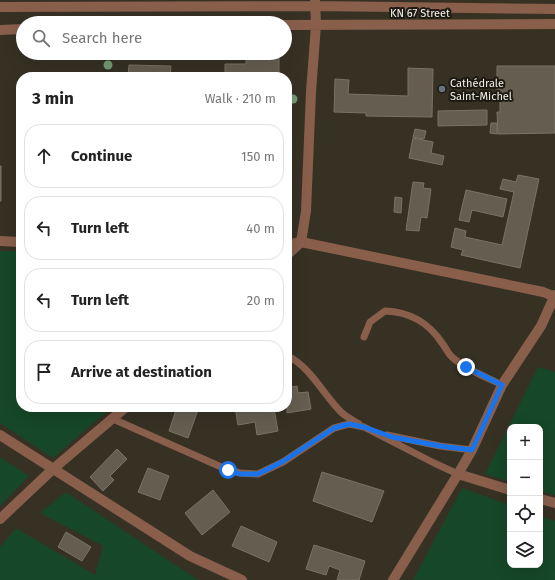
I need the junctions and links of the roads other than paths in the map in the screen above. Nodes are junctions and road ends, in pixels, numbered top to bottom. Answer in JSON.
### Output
{"nodes":[{"id":1,"x":315,"y":3,"type":"edge"},
{"id":2,"x":0,"y":7,"type":"edge"},
{"id":3,"x":555,"y":9,"type":"edge"},
{"id":4,"x":555,"y":24,"type":"edge"},
{"id":5,"x":292,"y":25,"type":"edge"},
{"id":6,"x":316,"y":25,"type":"junction"},
{"id":7,"x":16,"y":29,"type":"edge"},
{"id":8,"x":0,"y":30,"type":"edge"},
{"id":9,"x":0,"y":241,"type":"edge"},
{"id":10,"x":16,"y":242,"type":"edge"},
{"id":11,"x":301,"y":242,"type":"junction"},
{"id":12,"x":292,"y":244,"type":"edge"},
{"id":13,"x":292,"y":250,"type":"edge"},
{"id":14,"x":555,"y":296,"type":"edge"},
{"id":15,"x":364,"y":337,"type":"dead end"},
{"id":16,"x":292,"y":358,"type":"edge"},
{"id":17,"x":502,"y":385,"type":"junction"},
{"id":18,"x":121,"y":412,"type":"edge"},
{"id":19,"x":113,"y":419,"type":"junction"},
{"id":20,"x":364,"y":427,"type":"junction"},
{"id":21,"x":0,"y":435,"type":"edge"},
{"id":22,"x":472,"y":450,"type":"junction"},
{"id":23,"x":53,"y":470,"type":"junction"},
{"id":24,"x":458,"y":474,"type":"junction"},
{"id":25,"x":507,"y":489,"type":"edge"},
{"id":26,"x":543,"y":500,"type":"edge"},
{"id":27,"x":555,"y":503,"type":"edge"},
{"id":28,"x":0,"y":519,"type":"edge"},
{"id":29,"x":242,"y":580,"type":"edge"},
{"id":30,"x":393,"y":580,"type":"edge"}],
"edges":[{"from":1,"to":2,"type":"street","name":"KN 67 Street"},
{"from":1,"to":3,"type":"street","name":"KN 67 Street"},
{"from":1,"to":6,"type":"street"},
{"from":4,"to":6,"type":"street","name":"KN 67 Street"},
{"from":5,"to":6,"type":"street","name":"KN 67 Street"},
{"from":6,"to":11,"type":"street"},
{"from":7,"to":8,"type":"street"},
{"from":9,"to":10,"type":"street"},
{"from":11,"to":12,"type":"street"},
{"from":11,"to":13,"type":"street"},
{"from":11,"to":14,"type":"street"},
{"from":14,"to":17,"type":"street"},
{"from":15,"to":17,"type":"lane"},
{"from":16,"to":20,"type":"lane"},
{"from":17,"to":22,"type":"street"},
{"from":18,"to":19,"type":"street"},
{"from":19,"to":20,"type":"lane"},
{"from":19,"to":23,"type":"street"},
{"from":20,"to":22,"type":"lane"},
{"from":20,"to":24,"type":"lane"},
{"from":21,"to":23,"type":"street"},
{"from":22,"to":24,"type":"street"},
{"from":23,"to":28,"type":"street"},
{"from":23,"to":29,"type":"street"},
{"from":24,"to":25,"type":"street"},
{"from":24,"to":30,"type":"street"},
{"from":26,"to":27,"type":"street"}]}
